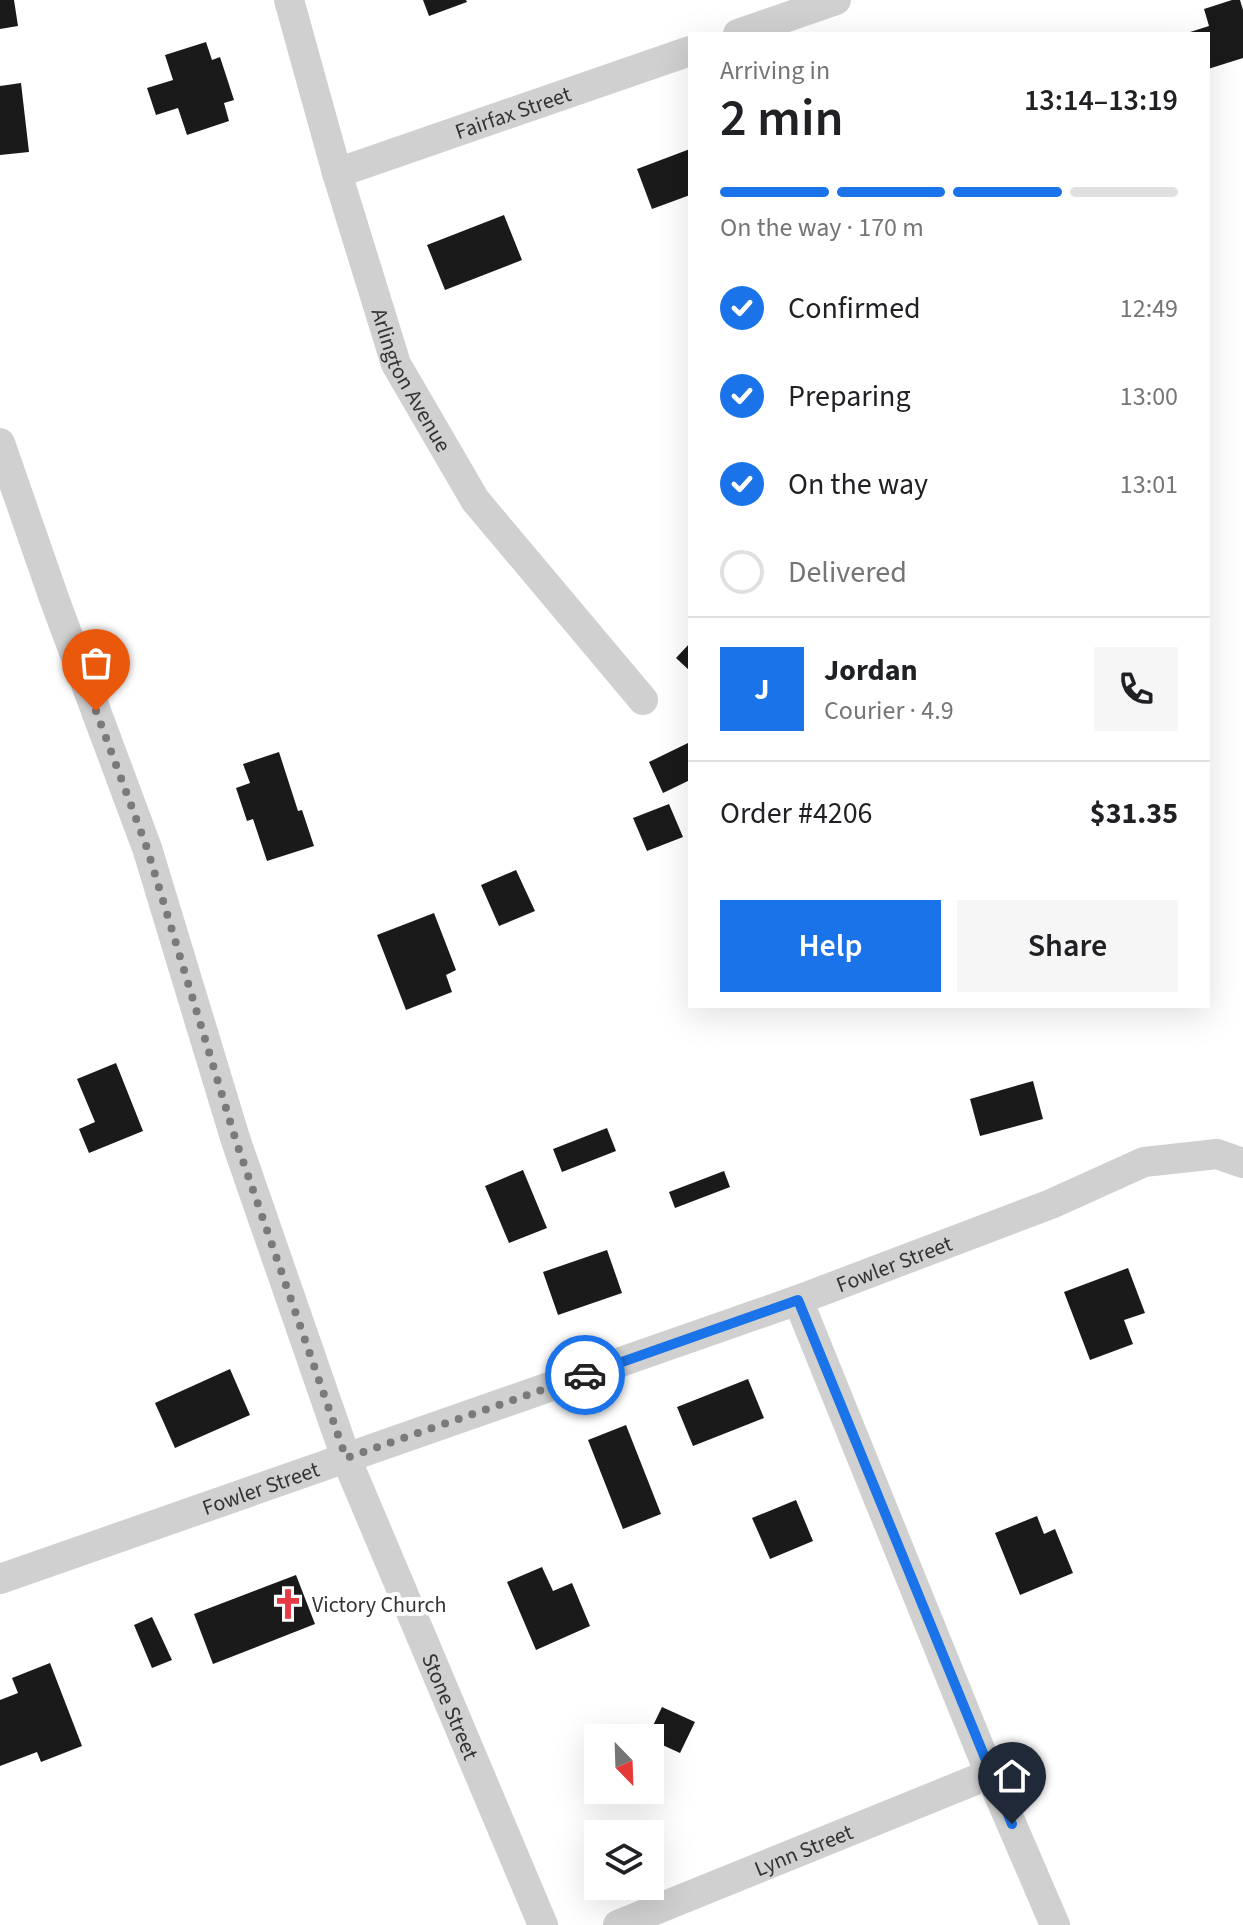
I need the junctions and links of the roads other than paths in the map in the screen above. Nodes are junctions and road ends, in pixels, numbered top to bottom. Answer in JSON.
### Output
{"nodes":[{"id":1,"x":289,"y":0,"type":"edge"},
{"id":2,"x":836,"y":0,"type":"edge"},
{"id":3,"x":744,"y":32,"type":"edge"},
{"id":4,"x":688,"y":52,"type":"edge"},
{"id":5,"x":337,"y":173,"type":"junction"},
{"id":6,"x":0,"y":443,"type":"edge"},
{"id":7,"x":643,"y":700,"type":"dead end"},
{"id":8,"x":1243,"y":1163,"type":"edge"},
{"id":9,"x":798,"y":1300,"type":"junction"},
{"id":10,"x":346,"y":1458,"type":"junction"},
{"id":11,"x":0,"y":1579,"type":"edge"},
{"id":12,"x":990,"y":1774,"type":"junction"},
{"id":13,"x":543,"y":1925,"type":"edge"},
{"id":14,"x":618,"y":1925,"type":"edge"},
{"id":15,"x":1055,"y":1925,"type":"edge"}],
"edges":[{"from":1,"to":5,"type":"street","name":"Arlington Avenue"},
{"from":2,"to":3,"type":"street"},
{"from":4,"to":5,"type":"street","name":"Fairfax Street"},
{"from":5,"to":7,"type":"street","name":"Arlington Avenue"},
{"from":6,"to":10,"type":"street","name":"Stone Street"},
{"from":8,"to":9,"type":"street","name":"Fowler Street"},
{"from":9,"to":10,"type":"street","name":"Fowler Street"},
{"from":9,"to":12,"type":"street"},
{"from":10,"to":11,"type":"street","name":"Fowler Street"},
{"from":10,"to":13,"type":"street","name":"Stone Street"},
{"from":12,"to":14,"type":"street","name":"Lynn Street"},
{"from":12,"to":15,"type":"street"}]}
